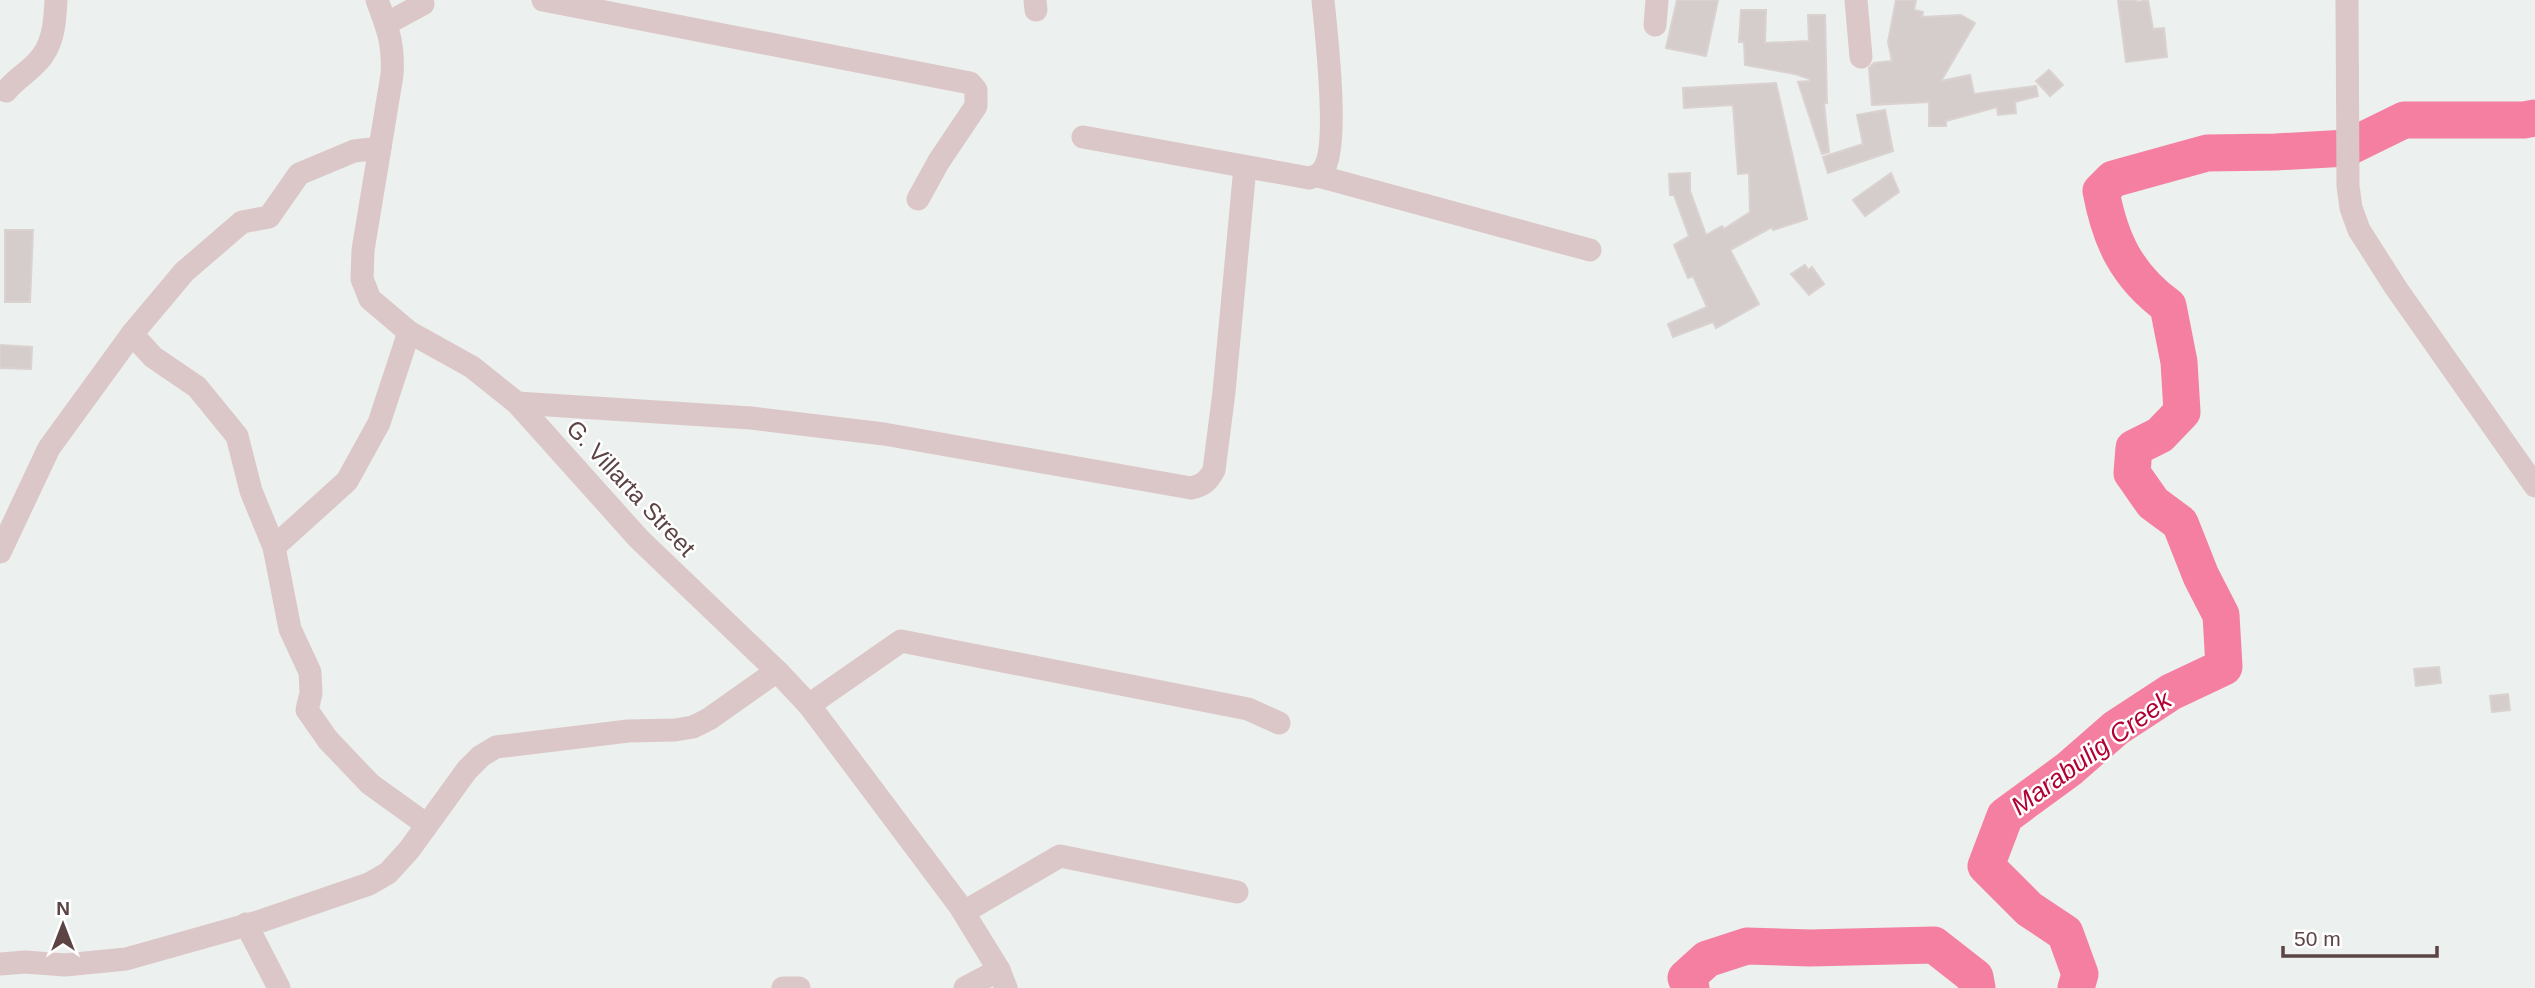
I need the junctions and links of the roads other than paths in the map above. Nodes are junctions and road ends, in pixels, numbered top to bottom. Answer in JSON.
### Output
{"nodes":[{"id":1,"x":56,"y":0,"type":"edge"},
{"id":2,"x":377,"y":0,"type":"edge"},
{"id":3,"x":543,"y":0,"type":"edge"},
{"id":4,"x":1323,"y":0,"type":"edge"},
{"id":5,"x":1657,"y":0,"type":"edge"},
{"id":6,"x":1856,"y":0,"type":"edge"},
{"id":7,"x":2347,"y":0,"type":"edge"},
{"id":8,"x":423,"y":4,"type":"dead end"},
{"id":9,"x":386,"y":24,"type":"junction"},
{"id":10,"x":1655,"y":25,"type":"dead end"},
{"id":11,"x":1861,"y":57,"type":"dead end"},
{"id":12,"x":6,"y":91,"type":"dead end"},
{"id":13,"x":1083,"y":137,"type":"dead end"},
{"id":14,"x":380,"y":148,"type":"junction"},
{"id":15,"x":1245,"y":167,"type":"junction"},
{"id":16,"x":1318,"y":176,"type":"junction"},
{"id":17,"x":918,"y":199,"type":"dead end"},
{"id":18,"x":1590,"y":250,"type":"dead end"},
{"id":19,"x":409,"y":332,"type":"junction"},
{"id":20,"x":132,"y":334,"type":"junction"},
{"id":21,"x":517,"y":403,"type":"junction"},
{"id":22,"x":2535,"y":486,"type":"edge"},
{"id":23,"x":274,"y":547,"type":"junction"},
{"id":24,"x":0,"y":552,"type":"edge"},
{"id":25,"x":777,"y":671,"type":"junction"},
{"id":26,"x":809,"y":705,"type":"junction"},
{"id":27,"x":1279,"y":723,"type":"dead end"},
{"id":28,"x":427,"y":825,"type":"junction"},
{"id":29,"x":1237,"y":892,"type":"dead end"},
{"id":30,"x":964,"y":912,"type":"junction"},
{"id":31,"x":246,"y":924,"type":"junction"},
{"id":32,"x":0,"y":964,"type":"edge"},
{"id":33,"x":1002,"y":979,"type":"edge"},
{"id":34,"x":279,"y":988,"type":"edge"},
{"id":35,"x":783,"y":988,"type":"edge"},
{"id":36,"x":797,"y":988,"type":"edge"},
{"id":37,"x":965,"y":988,"type":"edge"}],
"edges":[{"from":1,"to":12,"type":"street"},
{"from":2,"to":9,"type":"street","name":"G. Villarta Street"},
{"from":3,"to":17,"type":"street"},
{"from":4,"to":16,"type":"street"},
{"from":5,"to":10,"type":"street"},
{"from":6,"to":11,"type":"street"},
{"from":7,"to":22,"type":"street"},
{"from":8,"to":9,"type":"street"},
{"from":9,"to":14,"type":"street","name":"G. Villarta Street"},
{"from":13,"to":15,"type":"street"},
{"from":14,"to":19,"type":"street","name":"G. Villarta Street"},
{"from":14,"to":20,"type":"street"},
{"from":15,"to":16,"type":"street"},
{"from":15,"to":21,"type":"street"},
{"from":16,"to":18,"type":"street"},
{"from":19,"to":21,"type":"street","name":"G. Villarta Street"},
{"from":19,"to":23,"type":"street"},
{"from":20,"to":23,"type":"street"},
{"from":20,"to":24,"type":"street"},
{"from":21,"to":25,"type":"street","name":"G. Villarta Street"},
{"from":23,"to":28,"type":"street"},
{"from":25,"to":26,"type":"street","name":"G. Villarta Street"},
{"from":25,"to":28,"type":"street"},
{"from":26,"to":27,"type":"street"},
{"from":26,"to":30,"type":"street","name":"G. Villarta Street"},
{"from":28,"to":31,"type":"street"},
{"from":29,"to":30,"type":"street"},
{"from":30,"to":33,"type":"street","name":"G. Villarta Street"},
{"from":31,"to":32,"type":"street"},
{"from":31,"to":34,"type":"street"},
{"from":33,"to":37,"type":"street"},
{"from":35,"to":36,"type":"street"}]}
